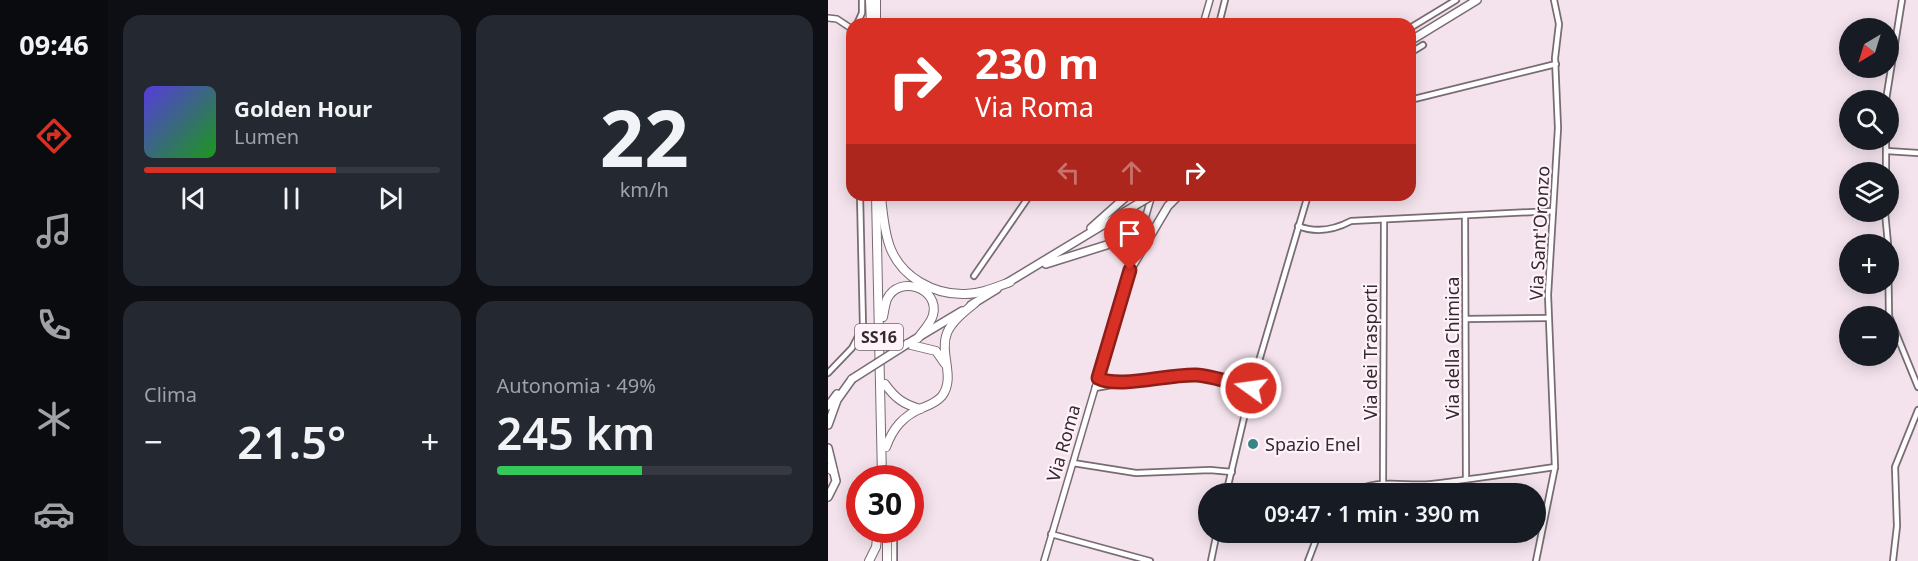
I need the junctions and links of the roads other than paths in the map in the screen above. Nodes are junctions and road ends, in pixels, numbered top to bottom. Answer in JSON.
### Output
{"nodes":[{"id":1,"x":862,"y":0,"type":"edge"},
{"id":2,"x":870,"y":0,"type":"edge"},
{"id":3,"x":876,"y":0,"type":"edge"},
{"id":4,"x":1210,"y":0,"type":"edge"},
{"id":5,"x":1225,"y":0,"type":"edge"},
{"id":6,"x":1456,"y":0,"type":"edge"},
{"id":7,"x":1477,"y":0,"type":"edge"},
{"id":8,"x":1554,"y":0,"type":"edge"},
{"id":9,"x":1902,"y":0,"type":"edge"},
{"id":10,"x":828,"y":18,"type":"edge"},
{"id":11,"x":860,"y":18,"type":"edge"},
{"id":12,"x":871,"y":18,"type":"edge"},
{"id":13,"x":876,"y":18,"type":"edge"},
{"id":14,"x":1205,"y":18,"type":"edge"},
{"id":15,"x":1220,"y":18,"type":"edge"},
{"id":16,"x":1416,"y":24,"type":"edge"},
{"id":17,"x":846,"y":25,"type":"edge"},
{"id":18,"x":1416,"y":37,"type":"edge"},
{"id":19,"x":1423,"y":45,"type":"dead end"},
{"id":20,"x":1416,"y":49,"type":"edge"},
{"id":21,"x":1556,"y":64,"type":"junction"},
{"id":22,"x":1888,"y":90,"type":"edge"},
{"id":23,"x":1416,"y":99,"type":"edge"},
{"id":24,"x":1887,"y":151,"type":"joint"},
{"id":25,"x":1918,"y":153,"type":"edge"},
{"id":26,"x":1886,"y":162,"type":"edge"},
{"id":27,"x":860,"y":201,"type":"edge"},
{"id":28,"x":879,"y":201,"type":"edge"},
{"id":29,"x":879,"y":201,"type":"edge"},
{"id":30,"x":880,"y":201,"type":"edge"},
{"id":31,"x":1026,"y":201,"type":"edge"},
{"id":32,"x":1121,"y":201,"type":"edge"},
{"id":33,"x":1143,"y":201,"type":"edge"},
{"id":34,"x":1150,"y":201,"type":"edge"},
{"id":35,"x":1173,"y":201,"type":"edge"},
{"id":36,"x":1306,"y":201,"type":"edge"},
{"id":37,"x":1553,"y":211,"type":"junction"},
{"id":38,"x":1465,"y":216,"type":"junction"},
{"id":39,"x":1384,"y":220,"type":"junction"},
{"id":40,"x":1298,"y":226,"type":"junction"},
{"id":41,"x":1141,"y":231,"type":"junction"},
{"id":42,"x":1118,"y":242,"type":"junction"},
{"id":43,"x":1060,"y":251,"type":"junction"},
{"id":44,"x":1030,"y":270,"type":"junction"},
{"id":45,"x":1130,"y":270,"type":"junction"},
{"id":46,"x":974,"y":276,"type":"dead end"},
{"id":47,"x":1010,"y":282,"type":"junction"},
{"id":48,"x":1889,"y":294,"type":"edge"},
{"id":49,"x":975,"y":303,"type":"junction"},
{"id":50,"x":883,"y":317,"type":"junction"},
{"id":51,"x":1548,"y":318,"type":"junction"},
{"id":52,"x":1466,"y":319,"type":"junction"},
{"id":53,"x":918,"y":338,"type":"junction"},
{"id":54,"x":907,"y":344,"type":"junction"},
{"id":55,"x":947,"y":368,"type":"junction"},
{"id":56,"x":828,"y":374,"type":"edge"},
{"id":57,"x":1098,"y":378,"type":"junction"},
{"id":58,"x":852,"y":379,"type":"junction"},
{"id":59,"x":885,"y":384,"type":"junction"},
{"id":60,"x":1117,"y":384,"type":"junction"},
{"id":61,"x":1918,"y":387,"type":"edge"},
{"id":62,"x":1095,"y":388,"type":"junction"},
{"id":63,"x":1251,"y":388,"type":"junction"},
{"id":64,"x":828,"y":406,"type":"edge"},
{"id":65,"x":920,"y":409,"type":"junction"},
{"id":66,"x":1918,"y":410,"type":"edge"},
{"id":67,"x":828,"y":425,"type":"edge"},
{"id":68,"x":886,"y":447,"type":"junction"},
{"id":69,"x":828,"y":448,"type":"edge"},
{"id":70,"x":1073,"y":463,"type":"junction"},
{"id":71,"x":883,"y":465,"type":"edge"},
{"id":72,"x":884,"y":465,"type":"edge"},
{"id":73,"x":1555,"y":468,"type":"junction"},
{"id":74,"x":831,"y":470,"type":"edge"},
{"id":75,"x":1232,"y":472,"type":"junction"},
{"id":76,"x":1466,"y":479,"type":"junction"},
{"id":77,"x":1229,"y":483,"type":"edge"},
{"id":78,"x":1383,"y":483,"type":"edge"},
{"id":79,"x":1436,"y":483,"type":"edge"},
{"id":80,"x":828,"y":497,"type":"edge"},
{"id":81,"x":1052,"y":534,"type":"junction"},
{"id":82,"x":877,"y":543,"type":"edge"},
{"id":83,"x":883,"y":543,"type":"edge"},
{"id":84,"x":894,"y":543,"type":"edge"},
{"id":85,"x":1214,"y":543,"type":"edge"},
{"id":86,"x":1314,"y":543,"type":"edge"},
{"id":87,"x":869,"y":561,"type":"edge"},
{"id":88,"x":885,"y":561,"type":"edge"},
{"id":89,"x":894,"y":561,"type":"edge"},
{"id":90,"x":1044,"y":561,"type":"edge"},
{"id":91,"x":1150,"y":561,"type":"edge"},
{"id":92,"x":1210,"y":561,"type":"edge"},
{"id":93,"x":1308,"y":561,"type":"edge"},
{"id":94,"x":1536,"y":561,"type":"edge"},
{"id":95,"x":1893,"y":561,"type":"edge"}],
"edges":[{"from":1,"to":11,"type":"street"},
{"from":2,"to":12,"type":"highway"},
{"from":3,"to":13,"type":"highway"},
{"from":4,"to":14,"type":"street"},
{"from":5,"to":15,"type":"street"},
{"from":6,"to":16,"type":"street"},
{"from":7,"to":18,"type":"main road"},
{"from":8,"to":21,"type":"street","name":"Via Sant'Oronzo"},
{"from":9,"to":22,"type":"street"},
{"from":10,"to":17,"type":"street"},
{"from":19,"to":20,"type":"street"},
{"from":21,"to":23,"type":"street"},
{"from":21,"to":37,"type":"street","name":"Via Sant'Oronzo"},
{"from":24,"to":25,"type":"street"},
{"from":24,"to":26,"type":"street"},
{"from":27,"to":56,"type":"street"},
{"from":28,"to":50,"type":"highway","number":"SS16"},
{"from":29,"to":71,"type":"highway","number":"SS16"},
{"from":30,"to":47,"type":"highway"},
{"from":31,"to":46,"type":"street"},
{"from":32,"to":43,"type":"main road"},
{"from":33,"to":43,"type":"main road","bridge":true},
{"from":34,"to":41,"type":"street","name":"Via Roma"},
{"from":35,"to":45,"type":"main road"},
{"from":36,"to":40,"type":"street"},
{"from":37,"to":38,"type":"street"},
{"from":37,"to":51,"type":"street","name":"Via Sant'Oronzo"},
{"from":38,"to":39,"type":"street"},
{"from":38,"to":52,"type":"street","name":"Via della Chimica"},
{"from":39,"to":40,"type":"street"},
{"from":39,"to":78,"type":"street","name":"Via dei Trasporti"},
{"from":40,"to":63,"type":"street"},
{"from":41,"to":42,"type":"main road"},
{"from":41,"to":45,"type":"street","name":"Via Roma"},
{"from":42,"to":44,"type":"main road"},
{"from":42,"to":45,"type":"main road"},
{"from":43,"to":44,"type":"main road"},
{"from":44,"to":47,"type":"main road"},
{"from":45,"to":57,"type":"street","name":"Via Roma"},
{"from":47,"to":49,"type":"main road"},
{"from":48,"to":61,"type":"street"},
{"from":49,"to":53,"type":"main road"},
{"from":49,"to":55,"type":"highway"},
{"from":50,"to":53,"type":"highway"},
{"from":50,"to":59,"type":"highway","number":"SS16"},
{"from":51,"to":52,"type":"street"},
{"from":51,"to":73,"type":"street","name":"Via Sant'Oronzo"},
{"from":52,"to":76,"type":"street","name":"Via della Chimica"},
{"from":53,"to":54,"type":"main road"},
{"from":54,"to":55,"type":"highway"},
{"from":54,"to":58,"type":"main road","bridge":true},
{"from":55,"to":65,"type":"highway"},
{"from":57,"to":60,"type":"street"},
{"from":57,"to":62,"type":"street","name":"Via Roma"},
{"from":58,"to":64,"type":"main road"},
{"from":58,"to":67,"type":"main road"},
{"from":59,"to":65,"type":"highway"},
{"from":59,"to":68,"type":"highway","number":"SS16"},
{"from":60,"to":62,"type":"street"},
{"from":60,"to":63,"type":"street"},
{"from":62,"to":70,"type":"street","name":"Via Roma"},
{"from":63,"to":75,"type":"street"},
{"from":65,"to":68,"type":"highway"},
{"from":66,"to":95,"type":"street"},
{"from":68,"to":72,"type":"highway","number":"SS16"},
{"from":69,"to":74,"type":"main road"},
{"from":70,"to":75,"type":"street"},
{"from":70,"to":81,"type":"street","name":"Via Roma"},
{"from":73,"to":76,"type":"street"},
{"from":73,"to":94,"type":"street","name":"Via Sant'Oronzo"},
{"from":74,"to":80,"type":"main road"},
{"from":75,"to":77,"type":"street"},
{"from":76,"to":79,"type":"street"},
{"from":81,"to":90,"type":"street","name":"Via Roma"},
{"from":81,"to":91,"type":"street"},
{"from":82,"to":87,"type":"highway"},
{"from":83,"to":88,"type":"highway"},
{"from":84,"to":89,"type":"street"},
{"from":85,"to":92,"type":"street"},
{"from":86,"to":93,"type":"street"}]}
